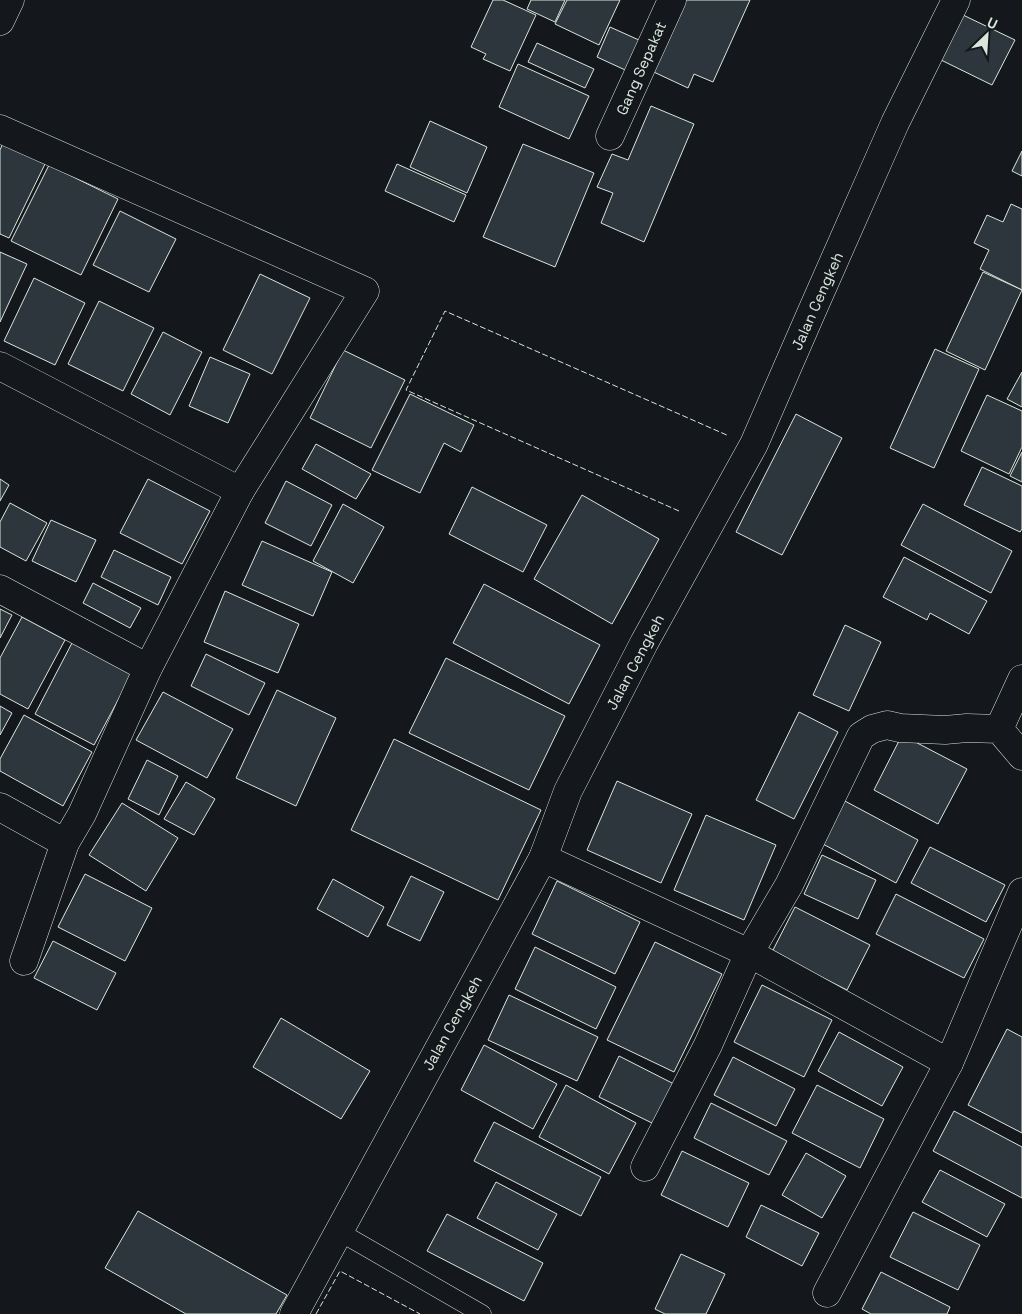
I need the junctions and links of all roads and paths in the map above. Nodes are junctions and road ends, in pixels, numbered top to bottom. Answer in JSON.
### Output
{"nodes":[{"id":1,"x":10,"y":0,"type":"edge"},
{"id":2,"x":672,"y":0,"type":"edge"},
{"id":3,"x":956,"y":0,"type":"edge"},
{"id":4,"x":0,"y":20,"type":"edge"},
{"id":5,"x":0,"y":128,"type":"edge"},
{"id":6,"x":610,"y":136,"type":"dead end"},
{"id":7,"x":0,"y":366,"type":"edge"},
{"id":8,"x":240,"y":492,"type":"junction"},
{"id":9,"x":0,"y":589,"type":"edge"},
{"id":10,"x":148,"y":668,"type":"junction"},
{"id":11,"x":1022,"y":679,"type":"edge"},
{"id":12,"x":999,"y":729,"type":"junction"},
{"id":13,"x":1022,"y":756,"type":"edge"},
{"id":14,"x":0,"y":807,"type":"edge"},
{"id":15,"x":65,"y":843,"type":"junction"},
{"id":16,"x":543,"y":858,"type":"junction"},
{"id":17,"x":1022,"y":892,"type":"edge"},
{"id":18,"x":748,"y":953,"type":"junction"},
{"id":19,"x":24,"y":961,"type":"dead end"},
{"id":20,"x":949,"y":1063,"type":"junction"},
{"id":21,"x":645,"y":1167,"type":"dead end"},
{"id":22,"x":338,"y":1231,"type":"junction"},
{"id":23,"x":827,"y":1293,"type":"dead end"},
{"id":24,"x":294,"y":1314,"type":"edge"},
{"id":25,"x":482,"y":1314,"type":"edge"}],
"edges":[{"from":1,"to":4,"type":"street"},
{"from":2,"to":6,"type":"street","name":"Gang Sepakat"},
{"from":3,"to":16,"type":"street","name":"Jalan Cengkeh"},
{"from":5,"to":8,"type":"street"},
{"from":7,"to":8,"type":"street"},
{"from":8,"to":10,"type":"street"},
{"from":9,"to":10,"type":"street"},
{"from":10,"to":15,"type":"street"},
{"from":11,"to":12,"type":"street"},
{"from":12,"to":13,"type":"street"},
{"from":12,"to":18,"type":"street"},
{"from":14,"to":15,"type":"street"},
{"from":15,"to":19,"type":"street"},
{"from":16,"to":18,"type":"street"},
{"from":16,"to":22,"type":"street","name":"Jalan Cengkeh"},
{"from":17,"to":20,"type":"street"},
{"from":18,"to":20,"type":"street"},
{"from":18,"to":21,"type":"street"},
{"from":20,"to":23,"type":"street"},
{"from":22,"to":24,"type":"street","name":"Jalan Cengkeh"},
{"from":22,"to":25,"type":"lane"}]}
